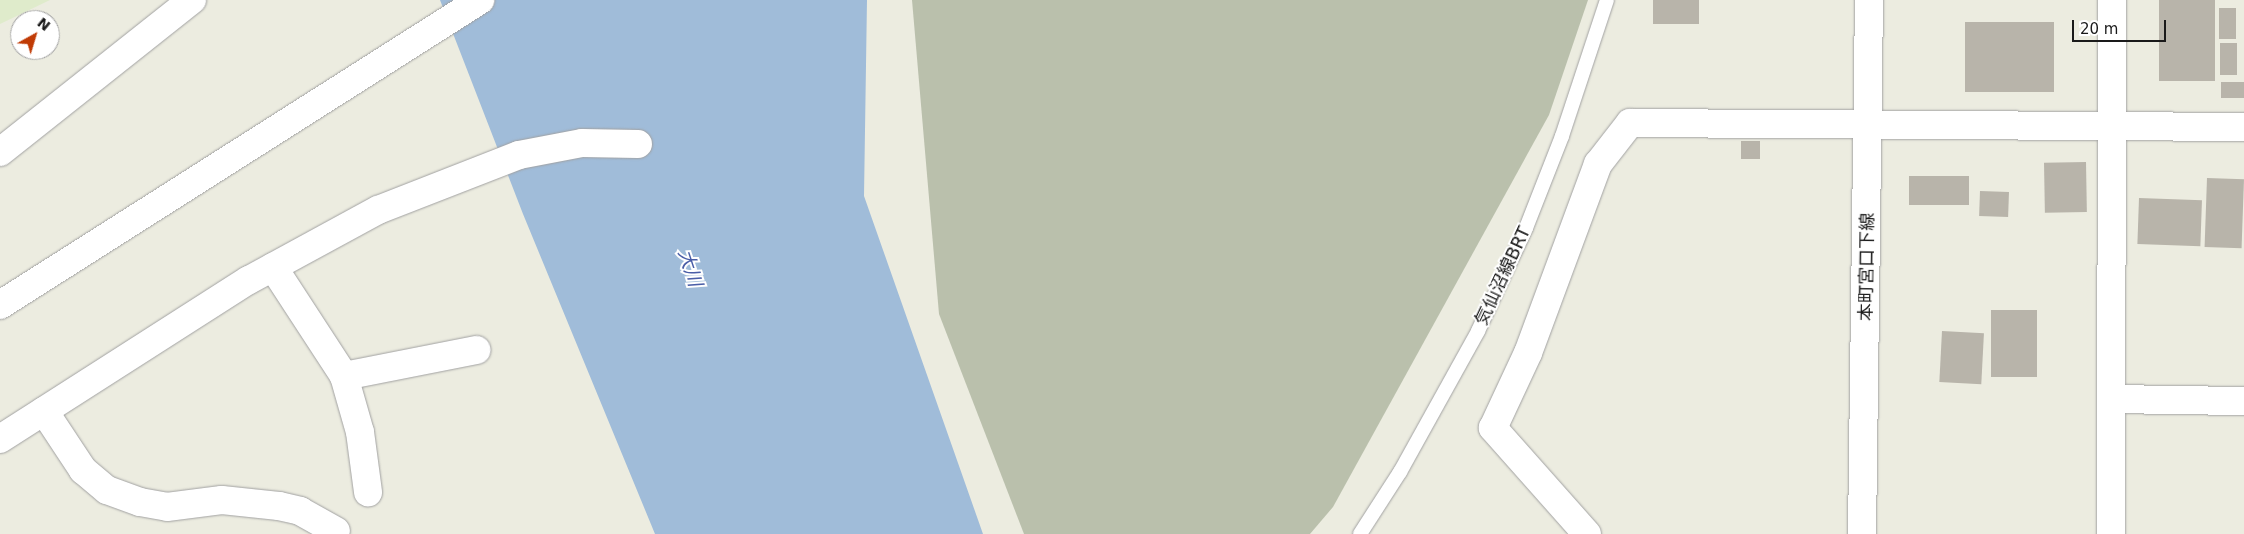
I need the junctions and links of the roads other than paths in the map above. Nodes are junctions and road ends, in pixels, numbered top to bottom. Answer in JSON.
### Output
{"nodes":[{"id":1,"x":192,"y":0,"type":"edge"},
{"id":2,"x":480,"y":0,"type":"edge"},
{"id":3,"x":1606,"y":0,"type":"edge"},
{"id":4,"x":1869,"y":0,"type":"edge"},
{"id":5,"x":2112,"y":0,"type":"edge"},
{"id":6,"x":1870,"y":124,"type":"junction"},
{"id":7,"x":2112,"y":125,"type":"junction"},
{"id":8,"x":2244,"y":127,"type":"edge"},
{"id":9,"x":638,"y":144,"type":"dead end"},
{"id":10,"x":0,"y":152,"type":"edge"},
{"id":11,"x":273,"y":267,"type":"junction"},
{"id":12,"x":0,"y":305,"type":"edge"},
{"id":13,"x":476,"y":350,"type":"dead end"},
{"id":14,"x":344,"y":376,"type":"junction"},
{"id":15,"x":2112,"y":400,"type":"junction"},
{"id":16,"x":2244,"y":401,"type":"edge"},
{"id":17,"x":44,"y":411,"type":"junction"},
{"id":18,"x":0,"y":439,"type":"edge"},
{"id":19,"x":368,"y":492,"type":"dead end"},
{"id":20,"x":336,"y":530,"type":"dead end"},
{"id":21,"x":1360,"y":534,"type":"edge"},
{"id":22,"x":1587,"y":534,"type":"edge"},
{"id":23,"x":1862,"y":534,"type":"edge"},
{"id":24,"x":2111,"y":534,"type":"edge"}],
"edges":[{"from":1,"to":10,"type":"street"},
{"from":2,"to":12,"type":"street"},
{"from":3,"to":21,"type":"lane","name":"気仙沼線BRT"},
{"from":4,"to":6,"type":"street","name":"本町宮口下線"},
{"from":5,"to":7,"type":"street"},
{"from":6,"to":7,"type":"street"},
{"from":6,"to":22,"type":"street"},
{"from":6,"to":23,"type":"street","name":"本町宮口下線"},
{"from":7,"to":8,"type":"street"},
{"from":7,"to":15,"type":"street"},
{"from":9,"to":11,"type":"street"},
{"from":11,"to":14,"type":"street"},
{"from":11,"to":17,"type":"street"},
{"from":13,"to":14,"type":"street"},
{"from":14,"to":19,"type":"street"},
{"from":15,"to":16,"type":"street"},
{"from":15,"to":24,"type":"street"},
{"from":17,"to":18,"type":"street"},
{"from":17,"to":20,"type":"street"}]}
